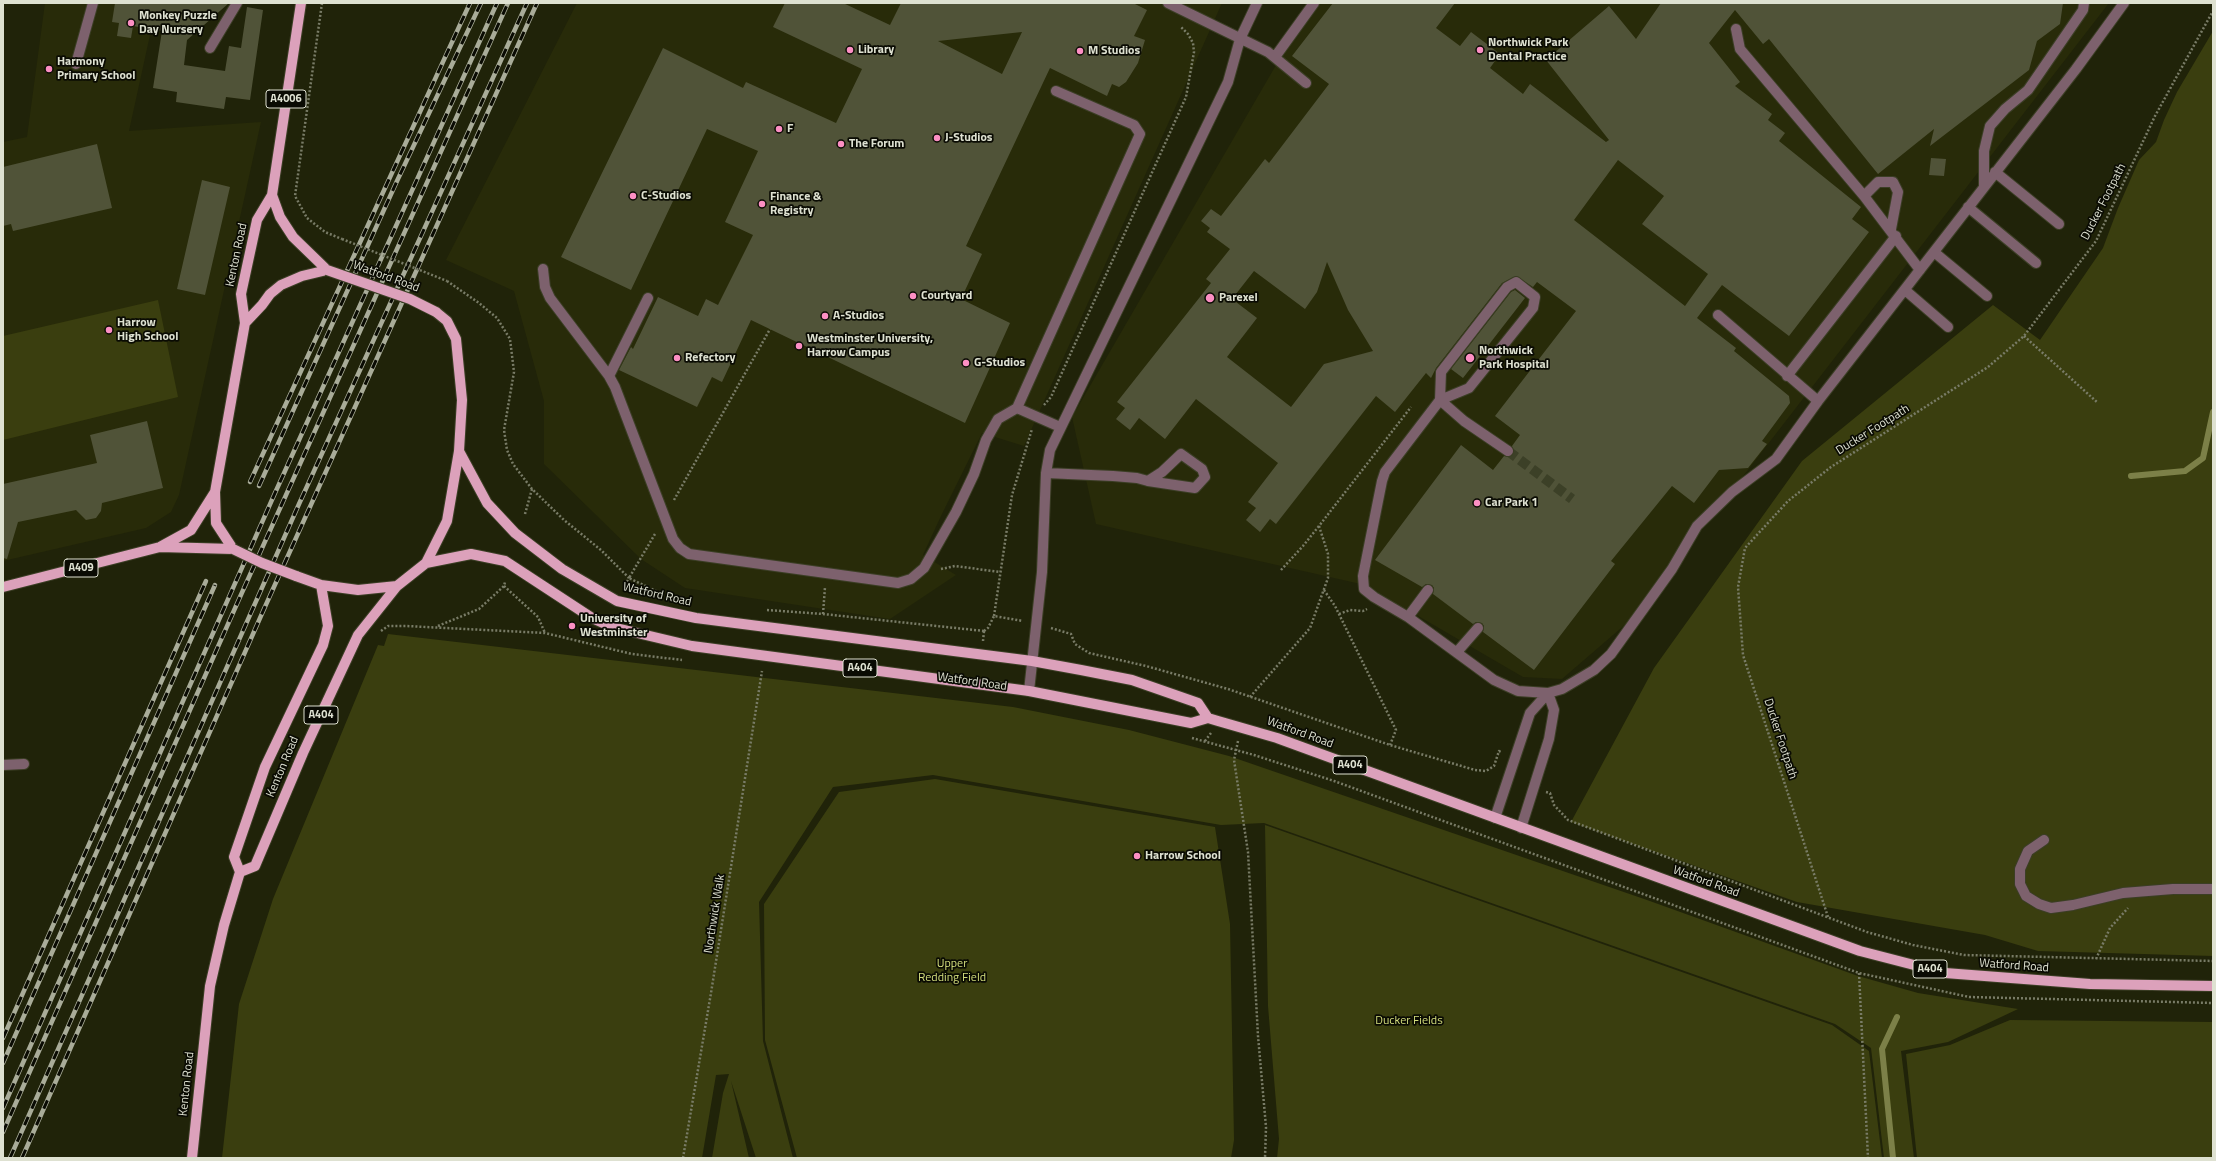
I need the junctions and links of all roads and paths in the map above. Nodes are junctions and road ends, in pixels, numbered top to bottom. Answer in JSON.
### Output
{"nodes":[{"id":1,"x":93,"y":3,"type":"edge"},
{"id":2,"x":237,"y":3,"type":"edge"},
{"id":3,"x":301,"y":3,"type":"edge"},
{"id":4,"x":322,"y":3,"type":"edge"},
{"id":5,"x":1257,"y":3,"type":"edge"},
{"id":6,"x":1314,"y":3,"type":"edge"},
{"id":7,"x":2084,"y":3,"type":"edge"},
{"id":8,"x":2124,"y":3,"type":"edge"},
{"id":9,"x":1172,"y":5,"type":"edge"},
{"id":10,"x":2213,"y":11,"type":"edge"},
{"id":11,"x":1736,"y":29,"type":"dead end"},
{"id":12,"x":1240,"y":39,"type":"junction"},
{"id":13,"x":210,"y":48,"type":"dead end"},
{"id":14,"x":1275,"y":57,"type":"junction"},
{"id":15,"x":76,"y":64,"type":"dead end"},
{"id":16,"x":1306,"y":83,"type":"dead end"},
{"id":17,"x":1056,"y":91,"type":"dead end"},
{"id":18,"x":1995,"y":172,"type":"junction"},
{"id":19,"x":1984,"y":187,"type":"junction"},
{"id":20,"x":272,"y":195,"type":"junction"},
{"id":21,"x":1864,"y":196,"type":"junction"},
{"id":22,"x":1968,"y":207,"type":"junction"},
{"id":23,"x":2059,"y":224,"type":"dead end"},
{"id":24,"x":1893,"y":233,"type":"junction"},
{"id":25,"x":1934,"y":252,"type":"junction"},
{"id":26,"x":2036,"y":263,"type":"dead end"},
{"id":27,"x":543,"y":269,"type":"dead end"},
{"id":28,"x":327,"y":270,"type":"junction"},
{"id":29,"x":1920,"y":270,"type":"junction"},
{"id":30,"x":1905,"y":290,"type":"junction"},
{"id":31,"x":1987,"y":296,"type":"dead end"},
{"id":32,"x":648,"y":298,"type":"dead end"},
{"id":33,"x":1718,"y":315,"type":"dead end"},
{"id":34,"x":245,"y":323,"type":"junction"},
{"id":35,"x":1948,"y":327,"type":"dead end"},
{"id":36,"x":770,"y":329,"type":"dead end"},
{"id":37,"x":2024,"y":336,"type":"junction"},
{"id":38,"x":609,"y":376,"type":"junction"},
{"id":39,"x":1787,"y":376,"type":"junction"},
{"id":40,"x":1440,"y":400,"type":"junction"},
{"id":41,"x":1818,"y":401,"type":"junction"},
{"id":42,"x":2098,"y":403,"type":"dead end"},
{"id":43,"x":1411,"y":407,"type":"dead end"},
{"id":44,"x":1017,"y":408,"type":"junction"},
{"id":45,"x":1041,"y":408,"type":"dead end"},
{"id":46,"x":1060,"y":427,"type":"junction"},
{"id":47,"x":1032,"y":429,"type":"dead end"},
{"id":48,"x":459,"y":451,"type":"junction"},
{"id":49,"x":1508,"y":451,"type":"tunnel mouth"},
{"id":50,"x":1046,"y":473,"type":"junction"},
{"id":51,"x":1148,"y":481,"type":"junction"},
{"id":52,"x":532,"y":489,"type":"junction"},
{"id":53,"x":214,"y":492,"type":"junction"},
{"id":54,"x":525,"y":514,"type":"dead end"},
{"id":55,"x":664,"y":518,"type":"junction"},
{"id":56,"x":1319,"y":526,"type":"junction"},
{"id":57,"x":160,"y":547,"type":"junction"},
{"id":58,"x":233,"y":549,"type":"junction"},
{"id":59,"x":426,"y":563,"type":"junction"},
{"id":60,"x":924,"y":568,"type":"junction"},
{"id":61,"x":1281,"y":570,"type":"dead end"},
{"id":62,"x":1000,"y":572,"type":"junction"},
{"id":63,"x":826,"y":574,"type":"junction"},
{"id":64,"x":626,"y":576,"type":"dead end"},
{"id":65,"x":320,"y":585,"type":"junction"},
{"id":66,"x":397,"y":586,"type":"junction"},
{"id":67,"x":3,"y":587,"type":"edge"},
{"id":68,"x":1324,"y":590,"type":"junction"},
{"id":69,"x":1428,"y":590,"type":"dead end"},
{"id":70,"x":667,"y":597,"type":"dead end"},
{"id":71,"x":1380,"y":601,"type":"junction"},
{"id":72,"x":763,"y":610,"type":"dead end"},
{"id":73,"x":823,"y":614,"type":"junction"},
{"id":74,"x":1339,"y":614,"type":"junction"},
{"id":75,"x":994,"y":616,"type":"junction"},
{"id":76,"x":1408,"y":617,"type":"junction"},
{"id":77,"x":1036,"y":623,"type":"junction"},
{"id":78,"x":436,"y":627,"type":"junction"},
{"id":79,"x":1478,"y":628,"type":"dead end"},
{"id":80,"x":545,"y":633,"type":"junction"},
{"id":81,"x":377,"y":634,"type":"dead end"},
{"id":82,"x":569,"y":640,"type":"dead end"},
{"id":83,"x":1457,"y":652,"type":"junction"},
{"id":84,"x":1032,"y":661,"type":"junction"},
{"id":85,"x":762,"y":672,"type":"dead end"},
{"id":86,"x":1029,"y":691,"type":"junction"},
{"id":87,"x":1548,"y":693,"type":"junction"},
{"id":88,"x":1250,"y":697,"type":"junction"},
{"id":89,"x":1208,"y":718,"type":"junction"},
{"id":90,"x":1241,"y":727,"type":"junction"},
{"id":91,"x":1191,"y":738,"type":"dead end"},
{"id":92,"x":1390,"y":745,"type":"junction"},
{"id":93,"x":1235,"y":750,"type":"junction"},
{"id":94,"x":1505,"y":753,"type":"dead end"},
{"id":95,"x":24,"y":764,"type":"dead end"},
{"id":96,"x":3,"y":765,"type":"edge"},
{"id":97,"x":1545,"y":792,"type":"dead end"},
{"id":98,"x":1495,"y":818,"type":"junction"},
{"id":99,"x":1521,"y":828,"type":"junction"},
{"id":100,"x":2044,"y":840,"type":"dead end"},
{"id":101,"x":240,"y":872,"type":"junction"},
{"id":102,"x":2213,"y":889,"type":"edge"},
{"id":103,"x":2142,"y":891,"type":"junction"},
{"id":104,"x":1828,"y":917,"type":"junction"},
{"id":105,"x":2096,"y":959,"type":"junction"},
{"id":106,"x":2213,"y":961,"type":"edge"},
{"id":107,"x":2213,"y":986,"type":"edge"},
{"id":108,"x":192,"y":1158,"type":"edge"},
{"id":109,"x":682,"y":1158,"type":"edge"},
{"id":110,"x":1265,"y":1158,"type":"edge"},
{"id":111,"x":1868,"y":1158,"type":"edge"}],
"edges":[{"from":1,"to":15,"type":"street"},
{"from":2,"to":13,"type":"street"},
{"from":3,"to":20,"type":"main road","name":"Kenton Road","number":"A4006"},
{"from":4,"to":52,"type":"path","bridge":true},
{"from":5,"to":12,"type":"street"},
{"from":6,"to":14,"type":"street"},
{"from":7,"to":19,"type":"street"},
{"from":8,"to":18,"type":"street"},
{"from":9,"to":12,"type":"street"},
{"from":9,"to":45,"type":"path"},
{"from":10,"to":37,"type":"path","name":"Ducker Footpath"},
{"from":11,"to":21,"type":"street"},
{"from":12,"to":14,"type":"street"},
{"from":12,"to":46,"type":"street"},
{"from":14,"to":16,"type":"street"},
{"from":17,"to":44,"type":"street"},
{"from":18,"to":19,"type":"street"},
{"from":18,"to":23,"type":"street"},
{"from":19,"to":22,"type":"street"},
{"from":20,"to":28,"type":"main road","name":"Kenton Road","number":"A4006"},
{"from":20,"to":34,"type":"main road","name":"Kenton Road","number":"A4006"},
{"from":21,"to":24,"type":"street"},
{"from":21,"to":24,"type":"street"},
{"from":22,"to":25,"type":"street"},
{"from":22,"to":26,"type":"street"},
{"from":24,"to":29,"type":"street"},
{"from":24,"to":39,"type":"street"},
{"from":25,"to":29,"type":"street"},
{"from":25,"to":31,"type":"street"},
{"from":27,"to":38,"type":"street"},
{"from":28,"to":34,"type":"main road"},
{"from":28,"to":48,"type":"main road","name":"Watford Road","bridge":true},
{"from":29,"to":30,"type":"street"},
{"from":30,"to":35,"type":"street"},
{"from":30,"to":41,"type":"street"},
{"from":32,"to":38,"type":"street"},
{"from":33,"to":39,"type":"street"},
{"from":34,"to":53,"type":"main road","name":"Kenton Road"},
{"from":36,"to":55,"type":"path"},
{"from":37,"to":42,"type":"path"},
{"from":37,"to":104,"type":"path","name":"Ducker Footpath"},
{"from":38,"to":55,"type":"street"},
{"from":39,"to":41,"type":"street"},
{"from":40,"to":40,"type":"street"},
{"from":40,"to":49,"type":"street"},
{"from":40,"to":71,"type":"street"},
{"from":41,"to":87,"type":"street"},
{"from":43,"to":56,"type":"path"},
{"from":44,"to":46,"type":"street"},
{"from":44,"to":60,"type":"street"},
{"from":46,"to":50,"type":"street"},
{"from":47,"to":62,"type":"path"},
{"from":48,"to":59,"type":"main road","name":"Watford Road"},
{"from":48,"to":84,"type":"main road","name":"Watford Road"},
{"from":50,"to":51,"type":"street"},
{"from":50,"to":77,"type":"street"},
{"from":51,"to":51,"type":"street"},
{"from":52,"to":54,"type":"path"},
{"from":52,"to":64,"type":"path"},
{"from":53,"to":57,"type":"main road","number":"A409"},
{"from":53,"to":58,"type":"main road"},
{"from":55,"to":63,"type":"street"},
{"from":55,"to":70,"type":"path"},
{"from":56,"to":61,"type":"path"},
{"from":56,"to":68,"type":"path"},
{"from":57,"to":58,"type":"main road","number":"A409"},
{"from":57,"to":67,"type":"main road","number":"A409"},
{"from":58,"to":65,"type":"main road","bridge":true},
{"from":59,"to":66,"type":"main road","name":"Kenton Road"},
{"from":59,"to":86,"type":"main road","name":"Watford Road","number":"A404"},
{"from":60,"to":62,"type":"path"},
{"from":60,"to":63,"type":"street"},
{"from":62,"to":75,"type":"path"},
{"from":63,"to":73,"type":"path"},
{"from":65,"to":66,"type":"main road"},
{"from":65,"to":101,"type":"main road","name":"Kenton Road","number":"A404"},
{"from":66,"to":101,"type":"main road","name":"Kenton Road","number":"A404"},
{"from":68,"to":74,"type":"path"},
{"from":68,"to":88,"type":"path"},
{"from":69,"to":76,"type":"street"},
{"from":71,"to":74,"type":"path"},
{"from":71,"to":76,"type":"street"},
{"from":72,"to":73,"type":"path"},
{"from":73,"to":75,"type":"path"},
{"from":74,"to":92,"type":"path"},
{"from":75,"to":77,"type":"path","name":"Watford Road"},
{"from":76,"to":83,"type":"street"},
{"from":77,"to":84,"type":"street"},
{"from":77,"to":88,"type":"path","name":"Watford Road"},
{"from":78,"to":80,"type":"path"},
{"from":78,"to":80,"type":"path"},
{"from":78,"to":81,"type":"path"},
{"from":79,"to":83,"type":"street"},
{"from":80,"to":82,"type":"path"},
{"from":83,"to":87,"type":"street"},
{"from":84,"to":86,"type":"street"},
{"from":84,"to":89,"type":"main road","name":"Watford Road"},
{"from":85,"to":109,"type":"path","name":"Northwick Walk"},
{"from":86,"to":89,"type":"main road","name":"Watford Road","number":"A404"},
{"from":87,"to":98,"type":"street"},
{"from":87,"to":99,"type":"street"},
{"from":88,"to":92,"type":"path","name":"Watford Road"},
{"from":89,"to":90,"type":"main road","name":"Watford Road","number":"A404"},
{"from":90,"to":93,"type":"path"},
{"from":90,"to":98,"type":"main road","name":"Watford Road","number":"A404"},
{"from":91,"to":93,"type":"path"},
{"from":92,"to":94,"type":"path","name":"Watford Road"},
{"from":93,"to":110,"type":"path"},
{"from":93,"to":111,"type":"path"},
{"from":95,"to":96,"type":"street"},
{"from":97,"to":104,"type":"path","name":"Watford Road"},
{"from":98,"to":99,"type":"main road","name":"Watford Road","number":"A404"},
{"from":99,"to":107,"type":"main road","name":"Watford Road","number":"A404"},
{"from":100,"to":103,"type":"street"},
{"from":101,"to":108,"type":"main road","name":"Kenton Road"},
{"from":102,"to":103,"type":"street"},
{"from":103,"to":105,"type":"path"},
{"from":104,"to":105,"type":"path","name":"Watford Road"},
{"from":105,"to":106,"type":"path","name":"Watford Road"}]}
